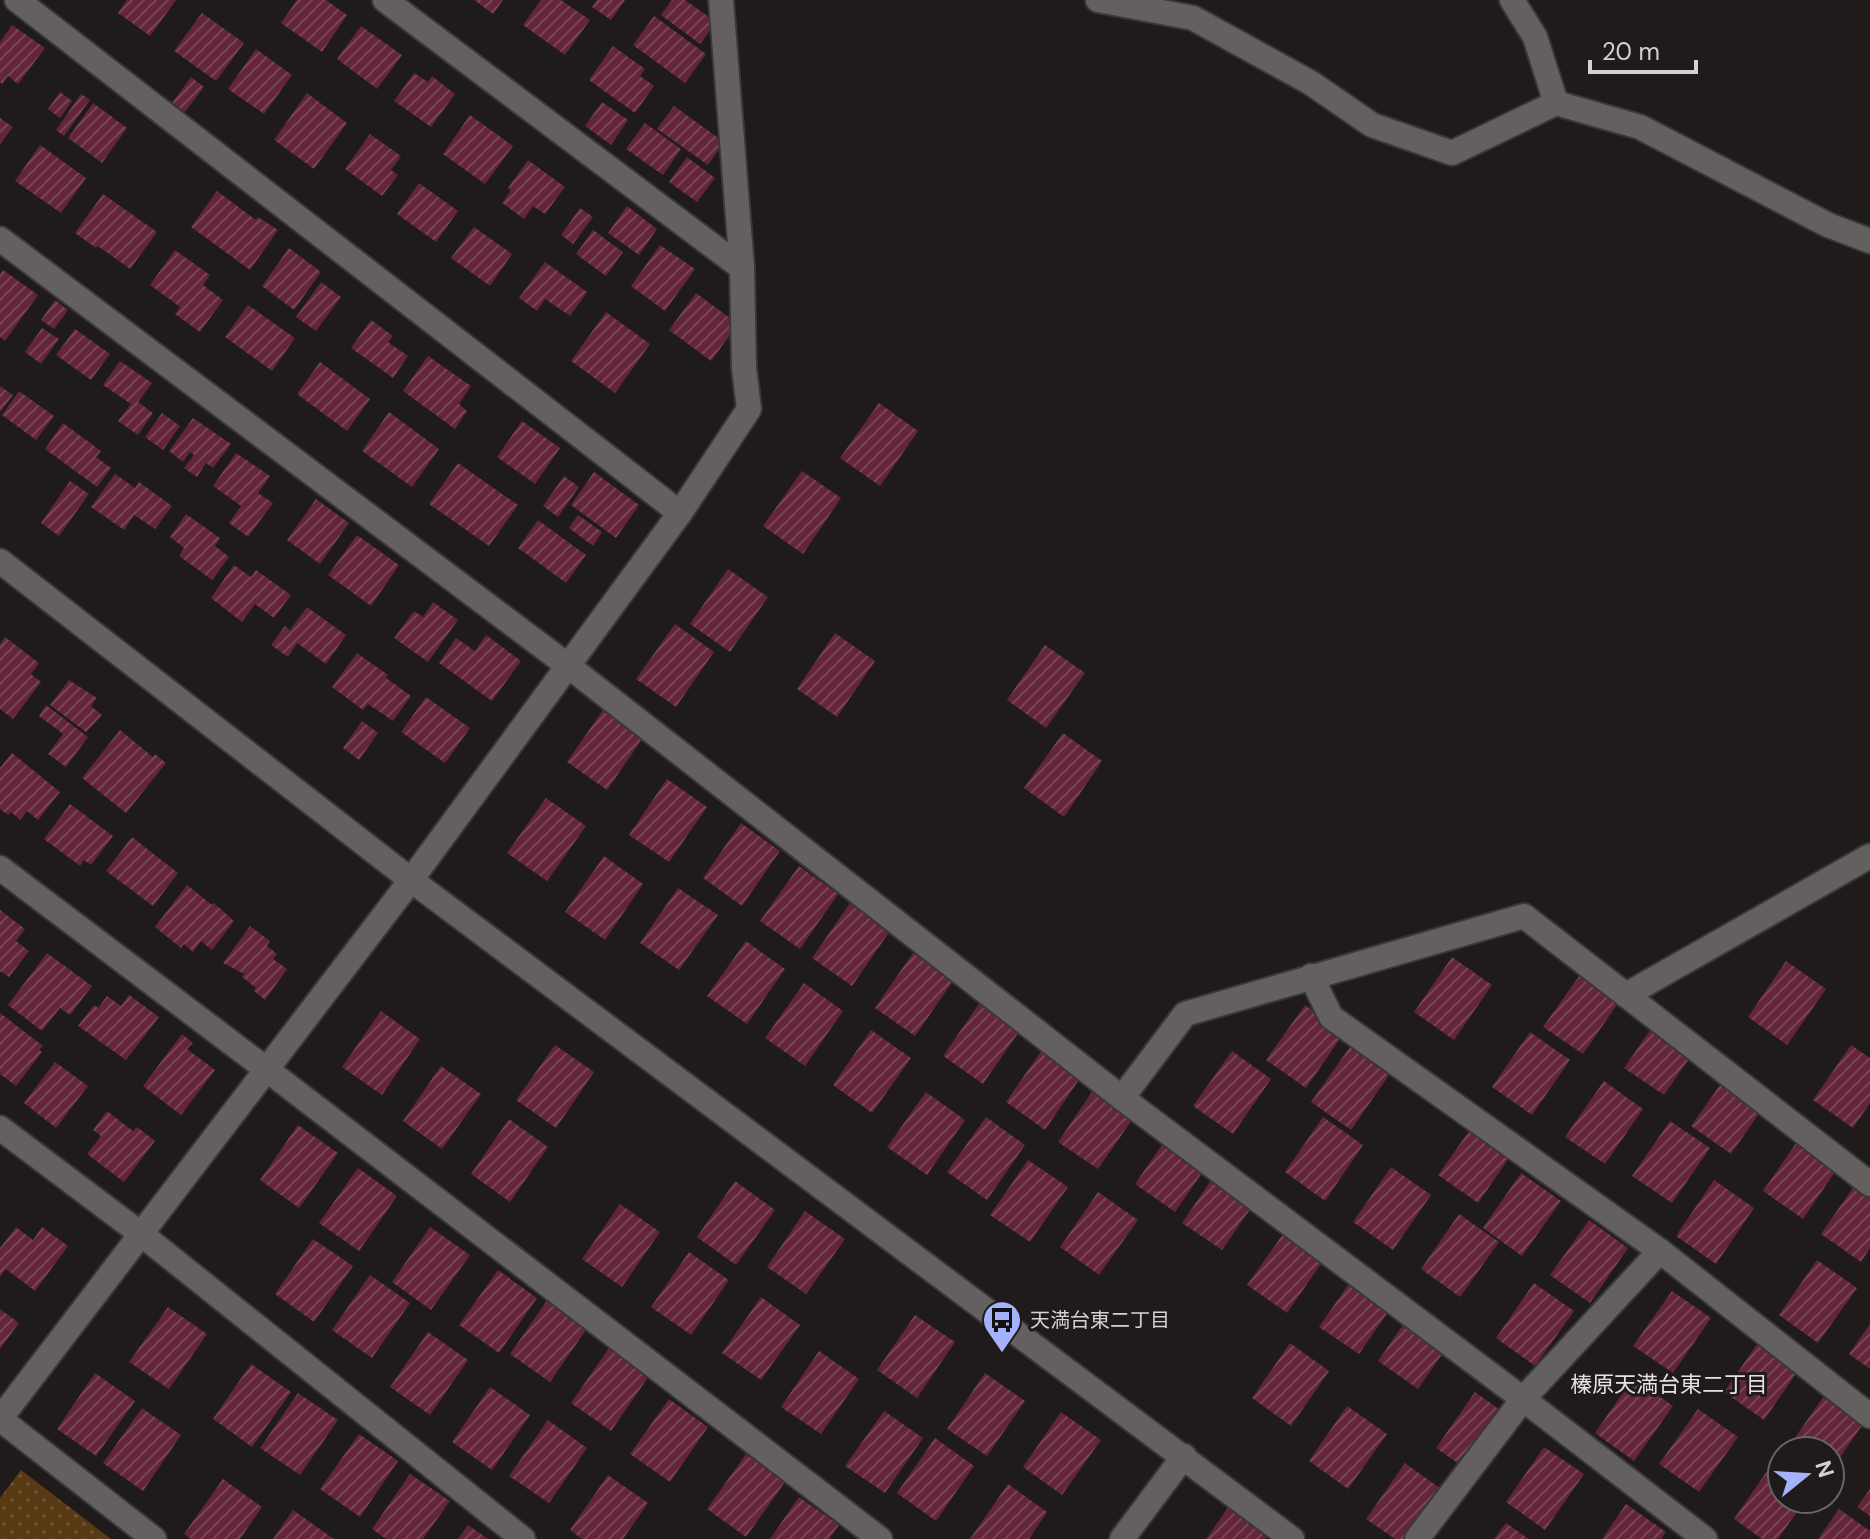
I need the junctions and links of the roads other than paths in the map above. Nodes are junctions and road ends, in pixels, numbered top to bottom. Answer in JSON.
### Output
{"nodes":[{"id":1,"x":17,"y":0,"type":"edge"},
{"id":2,"x":385,"y":0,"type":"edge"},
{"id":3,"x":721,"y":0,"type":"edge"},
{"id":4,"x":1098,"y":0,"type":"edge"},
{"id":5,"x":1512,"y":0,"type":"edge"},
{"id":6,"x":1556,"y":103,"type":"junction"},
{"id":7,"x":0,"y":239,"type":"edge"},
{"id":8,"x":1870,"y":241,"type":"edge"},
{"id":9,"x":742,"y":268,"type":"junction"},
{"id":10,"x":680,"y":513,"type":"junction"},
{"id":11,"x":0,"y":561,"type":"edge"},
{"id":12,"x":567,"y":665,"type":"junction"},
{"id":13,"x":1870,"y":856,"type":"edge"},
{"id":14,"x":0,"y":868,"type":"edge"},
{"id":15,"x":411,"y":880,"type":"junction"},
{"id":16,"x":1311,"y":976,"type":"junction"},
{"id":17,"x":1626,"y":995,"type":"junction"},
{"id":18,"x":266,"y":1069,"type":"junction"},
{"id":19,"x":1122,"y":1098,"type":"junction"},
{"id":20,"x":0,"y":1128,"type":"edge"},
{"id":21,"x":1870,"y":1184,"type":"edge"},
{"id":22,"x":141,"y":1234,"type":"junction"},
{"id":23,"x":1660,"y":1251,"type":"junction"},
{"id":24,"x":1523,"y":1399,"type":"junction"},
{"id":25,"x":1870,"y":1416,"type":"edge"},
{"id":26,"x":0,"y":1419,"type":"edge"},
{"id":27,"x":1184,"y":1456,"type":"junction"},
{"id":28,"x":154,"y":1539,"type":"edge"},
{"id":29,"x":523,"y":1539,"type":"edge"},
{"id":30,"x":880,"y":1539,"type":"edge"},
{"id":31,"x":1122,"y":1539,"type":"edge"},
{"id":32,"x":1292,"y":1539,"type":"edge"},
{"id":33,"x":1417,"y":1539,"type":"edge"},
{"id":34,"x":1705,"y":1539,"type":"edge"}],
"edges":[{"from":1,"to":10,"type":"street"},
{"from":2,"to":9,"type":"street"},
{"from":3,"to":9,"type":"street"},
{"from":4,"to":6,"type":"street"},
{"from":5,"to":6,"type":"street"},
{"from":6,"to":8,"type":"street"},
{"from":7,"to":12,"type":"street"},
{"from":9,"to":10,"type":"street"},
{"from":10,"to":12,"type":"street"},
{"from":11,"to":15,"type":"street"},
{"from":12,"to":15,"type":"street"},
{"from":12,"to":19,"type":"street"},
{"from":13,"to":17,"type":"street"},
{"from":14,"to":18,"type":"street"},
{"from":15,"to":18,"type":"street"},
{"from":15,"to":27,"type":"street"},
{"from":16,"to":17,"type":"street"},
{"from":16,"to":19,"type":"street"},
{"from":16,"to":23,"type":"street"},
{"from":17,"to":21,"type":"street"},
{"from":18,"to":22,"type":"street"},
{"from":18,"to":30,"type":"street"},
{"from":19,"to":24,"type":"street"},
{"from":20,"to":22,"type":"street"},
{"from":22,"to":26,"type":"street"},
{"from":22,"to":29,"type":"street"},
{"from":23,"to":24,"type":"street"},
{"from":23,"to":25,"type":"street"},
{"from":24,"to":33,"type":"street"},
{"from":24,"to":34,"type":"street"},
{"from":26,"to":28,"type":"street"},
{"from":27,"to":31,"type":"street"},
{"from":27,"to":32,"type":"street"}]}
